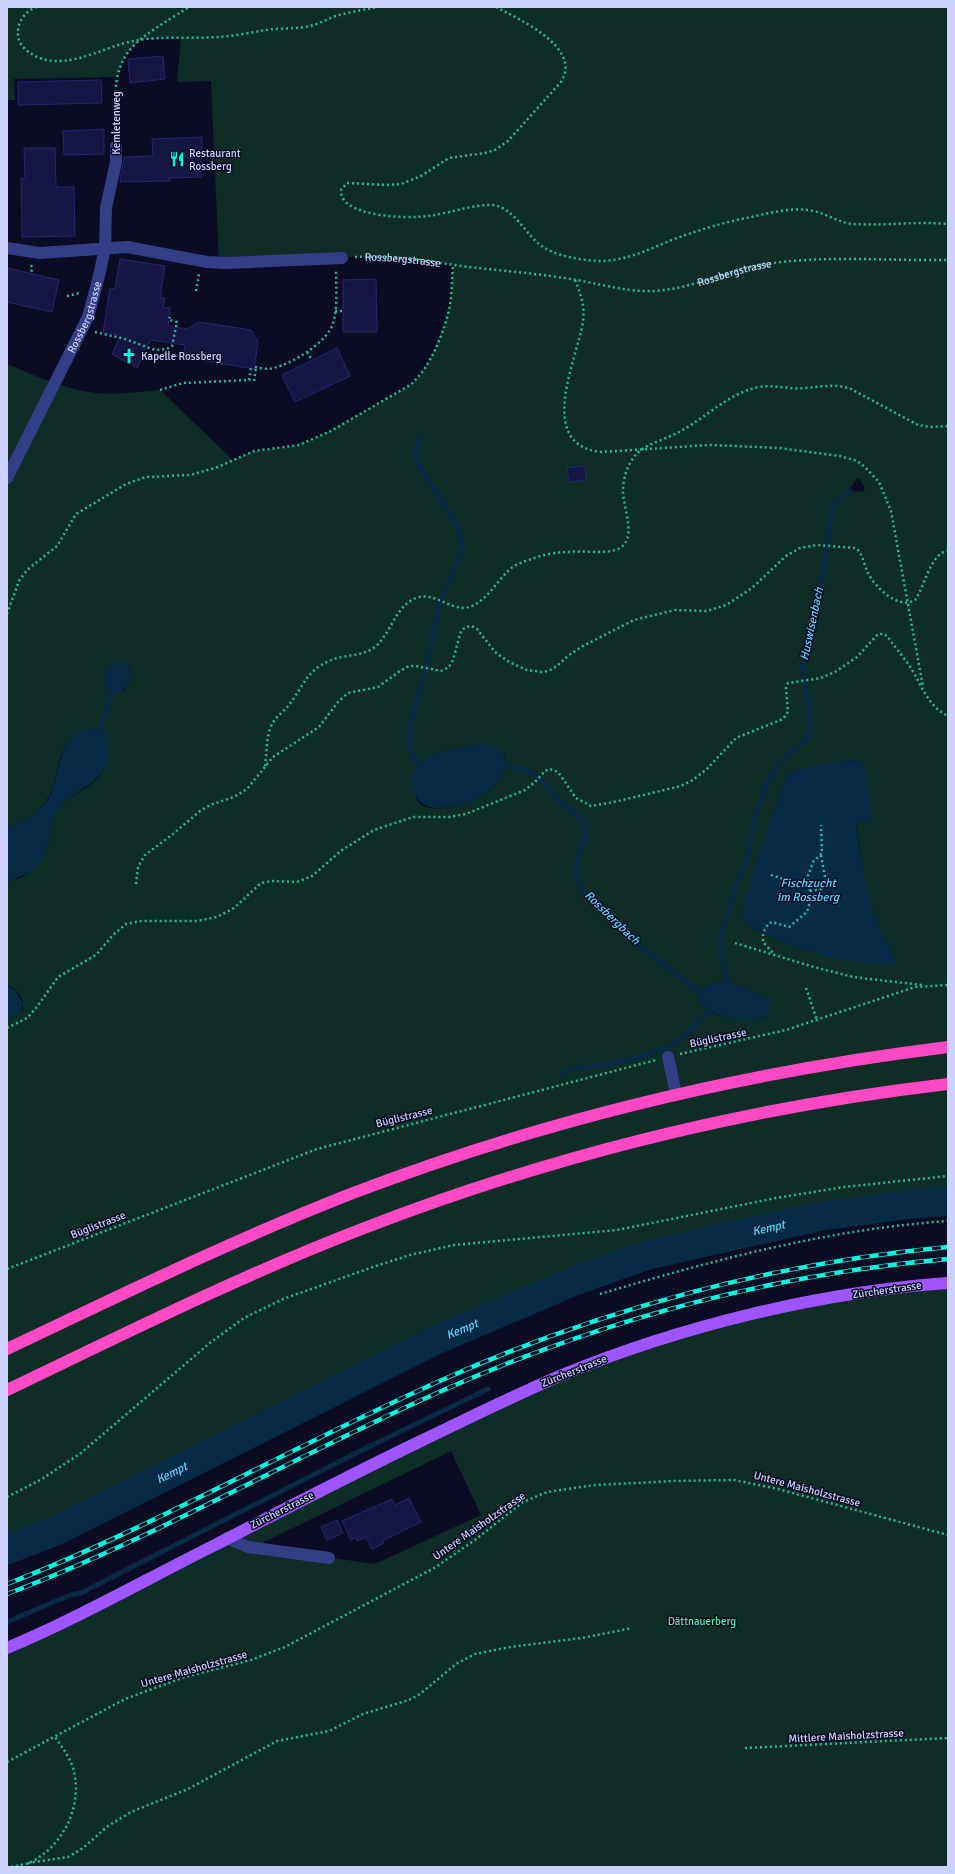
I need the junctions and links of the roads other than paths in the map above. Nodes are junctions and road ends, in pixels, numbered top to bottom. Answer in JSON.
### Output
{"nodes":[{"id":1,"x":116,"y":146,"type":"road end"},
{"id":2,"x":7,"y":248,"type":"edge"},
{"id":3,"x":104,"y":248,"type":"junction"},
{"id":4,"x":339,"y":258,"type":"road end"},
{"id":5,"x":7,"y":478,"type":"edge"},
{"id":6,"x":948,"y":1047,"type":"edge"},
{"id":7,"x":668,"y":1057,"type":"road end"},
{"id":8,"x":948,"y":1084,"type":"edge"},
{"id":9,"x":676,"y":1094,"type":"junction"},
{"id":10,"x":948,"y":1283,"type":"edge"},
{"id":11,"x":7,"y":1349,"type":"edge"},
{"id":12,"x":7,"y":1390,"type":"edge"},
{"id":13,"x":227,"y":1538,"type":"junction"},
{"id":14,"x":329,"y":1558,"type":"dead end"},
{"id":15,"x":7,"y":1648,"type":"edge"}],
"edges":[{"from":1,"to":3,"type":"street","name":"Kemletenweg"},
{"from":2,"to":3,"type":"street"},
{"from":3,"to":4,"type":"street"},
{"from":3,"to":5,"type":"street","name":"Rossbergstrasse"},
{"from":6,"to":9,"type":"highway"},
{"from":7,"to":9,"type":"street"},
{"from":8,"to":12,"type":"highway"},
{"from":9,"to":11,"type":"highway"},
{"from":10,"to":13,"type":"main road","name":"Zürcherstrasse"},
{"from":13,"to":14,"type":"street","name":"Zürcherstrasse"},
{"from":13,"to":15,"type":"main road","name":"Zürcherstrasse"}]}
